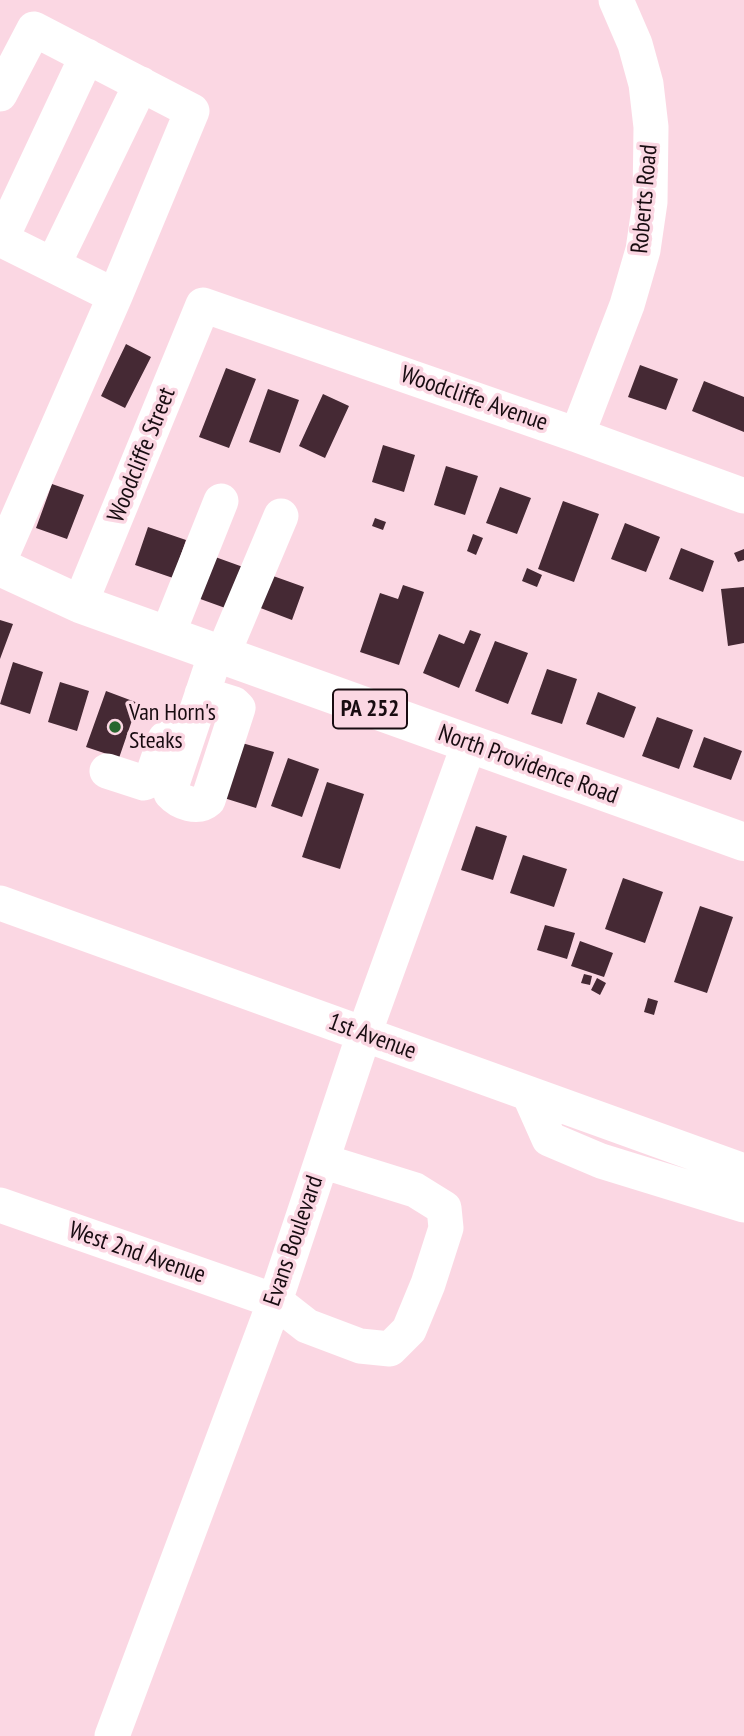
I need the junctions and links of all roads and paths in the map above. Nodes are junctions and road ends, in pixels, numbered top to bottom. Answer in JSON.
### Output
{"nodes":[{"id":1,"x":616,"y":0,"type":"edge"},
{"id":2,"x":87,"y":56,"type":"junction"},
{"id":3,"x":141,"y":84,"type":"junction"},
{"id":4,"x":0,"y":94,"type":"edge"},
{"id":5,"x":0,"y":239,"type":"edge"},
{"id":6,"x":53,"y":265,"type":"junction"},
{"id":7,"x":116,"y":296,"type":"junction"},
{"id":8,"x":203,"y":305,"type":"joint"},
{"id":9,"x":578,"y":435,"type":"junction"},
{"id":10,"x":744,"y":496,"type":"edge"},
{"id":11,"x":221,"y":501,"type":"dead end"},
{"id":12,"x":281,"y":516,"type":"dead end"},
{"id":13,"x":0,"y":559,"type":"edge"},
{"id":14,"x":0,"y":567,"type":"edge"},
{"id":15,"x":80,"y":604,"type":"junction"},
{"id":16,"x":200,"y":648,"type":"junction"},
{"id":17,"x":202,"y":694,"type":"dead end"},
{"id":18,"x":469,"y":744,"type":"junction"},
{"id":19,"x":107,"y":771,"type":"dead end"},
{"id":20,"x":744,"y":842,"type":"edge"},
{"id":21,"x":0,"y":903,"type":"edge"},
{"id":22,"x":364,"y":1034,"type":"junction"},
{"id":23,"x":529,"y":1094,"type":"junction"},
{"id":24,"x":322,"y":1161,"type":"junction"},
{"id":25,"x":744,"y":1171,"type":"edge"},
{"id":26,"x":0,"y":1205,"type":"edge"},
{"id":27,"x":744,"y":1205,"type":"edge"},
{"id":28,"x":275,"y":1301,"type":"junction"},
{"id":29,"x":112,"y":1736,"type":"edge"}],
"edges":[{"from":1,"to":9,"type":"street","name":"Roberts Road"},
{"from":2,"to":3,"type":"street"},
{"from":2,"to":4,"type":"street"},
{"from":2,"to":5,"type":"street"},
{"from":3,"to":6,"type":"street"},
{"from":3,"to":7,"type":"street"},
{"from":5,"to":6,"type":"street"},
{"from":6,"to":7,"type":"street"},
{"from":7,"to":13,"type":"street"},
{"from":8,"to":9,"type":"street","name":"Woodcliffe Avenue"},
{"from":8,"to":15,"type":"street","name":"Woodcliffe Street"},
{"from":9,"to":10,"type":"street","name":"Woodcliffe Avenue"},
{"from":11,"to":16,"type":"street"},
{"from":12,"to":16,"type":"street"},
{"from":14,"to":15,"type":"main road","name":"North Providence Road","number":"PA 252"},
{"from":15,"to":16,"type":"main road","name":"North Providence Road","number":"PA 252"},
{"from":16,"to":17,"type":"street"},
{"from":16,"to":18,"type":"main road","name":"North Providence Road","number":"PA 252"},
{"from":16,"to":19,"type":"street"},
{"from":18,"to":20,"type":"main road","name":"North Providence Road","number":"PA 252"},
{"from":18,"to":22,"type":"street","name":"Evans Boulevard"},
{"from":21,"to":22,"type":"street","name":"1st Avenue"},
{"from":22,"to":23,"type":"street","name":"1st Avenue"},
{"from":22,"to":24,"type":"street","name":"Evans Boulevard"},
{"from":23,"to":25,"type":"street","name":"1st Avenue"},
{"from":23,"to":27,"type":"street"},
{"from":24,"to":28,"type":"street","name":"Evans Boulevard"},
{"from":24,"to":28,"type":"street"},
{"from":26,"to":28,"type":"street","name":"West 2nd Avenue"},
{"from":28,"to":29,"type":"street","name":"Evans Boulevard"}]}
